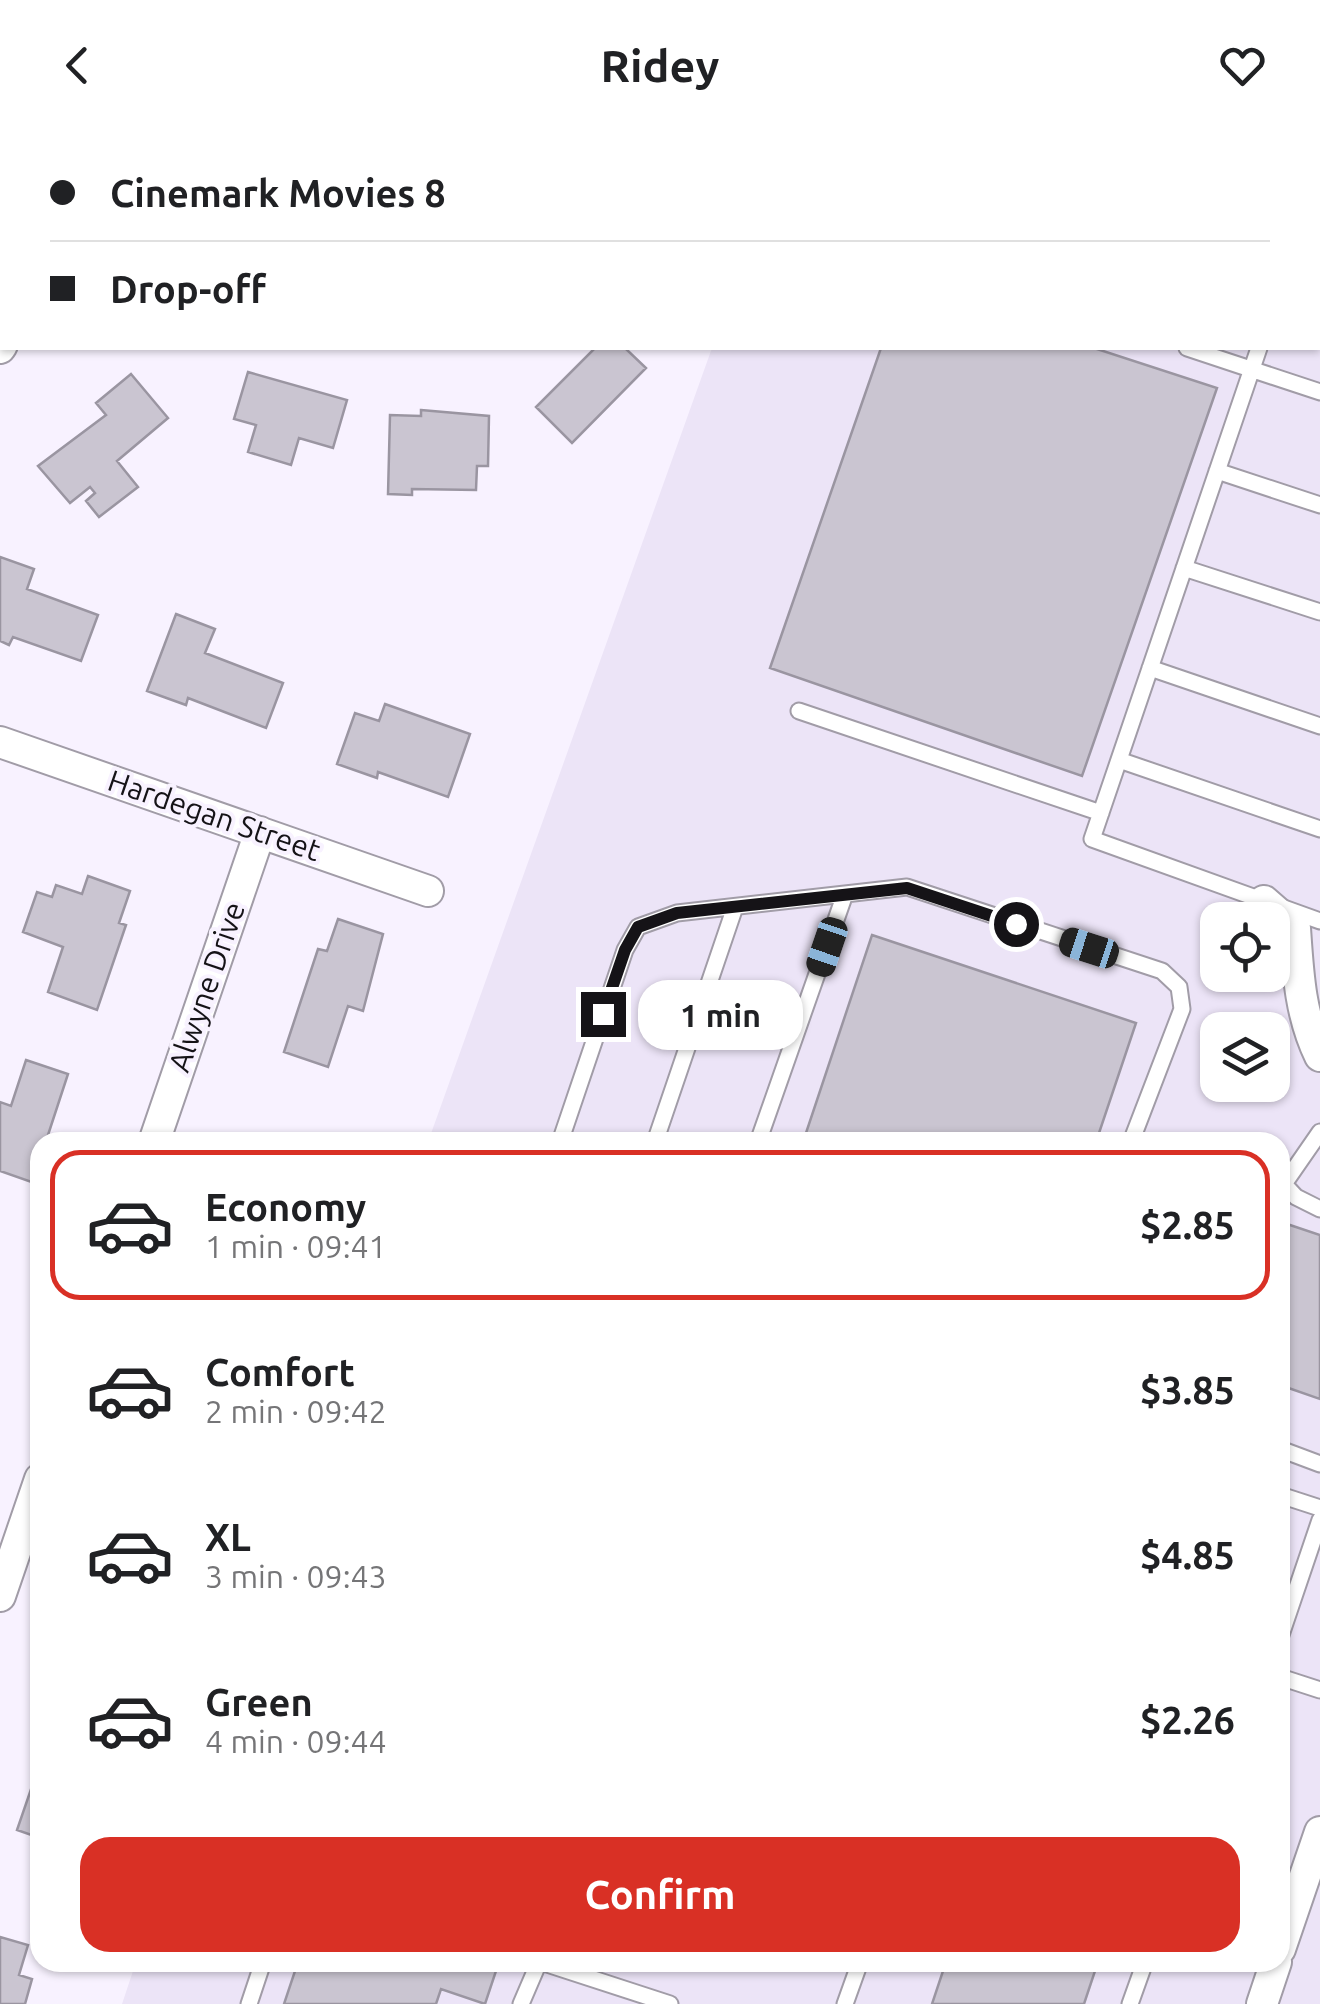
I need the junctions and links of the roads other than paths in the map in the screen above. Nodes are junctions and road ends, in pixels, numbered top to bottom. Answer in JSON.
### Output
{"nodes":[{"id":1,"x":1194,"y":350,"type":"edge"},
{"id":2,"x":1258,"y":350,"type":"edge"},
{"id":3,"x":1252,"y":369,"type":"junction"},
{"id":4,"x":1320,"y":392,"type":"edge"},
{"id":5,"x":1217,"y":471,"type":"junction"},
{"id":6,"x":1320,"y":506,"type":"edge"},
{"id":7,"x":1184,"y":568,"type":"junction"},
{"id":8,"x":1320,"y":612,"type":"edge"},
{"id":9,"x":1150,"y":668,"type":"junction"},
{"id":10,"x":799,"y":711,"type":"dead end"},
{"id":11,"x":1320,"y":726,"type":"edge"},
{"id":12,"x":0,"y":742,"type":"edge"},
{"id":13,"x":1118,"y":760,"type":"junction"},
{"id":14,"x":1101,"y":813,"type":"junction"},
{"id":15,"x":1320,"y":829,"type":"edge"},
{"id":16,"x":260,"y":832,"type":"junction"},
{"id":17,"x":428,"y":891,"type":"dead end"},
{"id":18,"x":845,"y":894,"type":"junction"},
{"id":19,"x":1264,"y":900,"type":"junction"},
{"id":20,"x":735,"y":907,"type":"junction"},
{"id":21,"x":1320,"y":921,"type":"edge"},
{"id":22,"x":1320,"y":1056,"type":"edge"},
{"id":23,"x":157,"y":1132,"type":"edge"},
{"id":24,"x":563,"y":1132,"type":"edge"},
{"id":25,"x":659,"y":1132,"type":"edge"},
{"id":26,"x":762,"y":1132,"type":"edge"},
{"id":27,"x":1135,"y":1132,"type":"edge"},
{"id":28,"x":1320,"y":1132,"type":"edge"},
{"id":29,"x":1290,"y":1175,"type":"edge"},
{"id":30,"x":1290,"y":1193,"type":"edge"},
{"id":31,"x":1320,"y":1208,"type":"edge"},
{"id":32,"x":1290,"y":1453,"type":"edge"},
{"id":33,"x":1320,"y":1464,"type":"edge"},
{"id":34,"x":1290,"y":1498,"type":"edge"},
{"id":35,"x":30,"y":1508,"type":"edge"},
{"id":36,"x":1320,"y":1508,"type":"edge"},
{"id":37,"x":1320,"y":1520,"type":"edge"},
{"id":38,"x":0,"y":1596,"type":"edge"},
{"id":39,"x":1290,"y":1608,"type":"edge"},
{"id":40,"x":1290,"y":1680,"type":"edge"},
{"id":41,"x":1320,"y":1690,"type":"edge"},
{"id":42,"x":1320,"y":1832,"type":"edge"},
{"id":43,"x":1310,"y":1893,"type":"edge"},
{"id":44,"x":1290,"y":1919,"type":"edge"},
{"id":45,"x":260,"y":1972,"type":"edge"},
{"id":46,"x":535,"y":1972,"type":"edge"},
{"id":47,"x":571,"y":1972,"type":"edge"},
{"id":48,"x":857,"y":1972,"type":"edge"},
{"id":49,"x":1141,"y":1972,"type":"edge"},
{"id":50,"x":1273,"y":1972,"type":"edge"},
{"id":51,"x":250,"y":2004,"type":"edge"},
{"id":52,"x":521,"y":2004,"type":"edge"},
{"id":53,"x":670,"y":2004,"type":"edge"},
{"id":54,"x":846,"y":2004,"type":"edge"},
{"id":55,"x":1130,"y":2004,"type":"edge"},
{"id":56,"x":1262,"y":2004,"type":"edge"}],
"edges":[{"from":1,"to":3,"type":"lane"},
{"from":2,"to":3,"type":"lane"},
{"from":3,"to":4,"type":"lane"},
{"from":3,"to":5,"type":"lane"},
{"from":5,"to":6,"type":"lane"},
{"from":5,"to":7,"type":"lane"},
{"from":7,"to":8,"type":"lane"},
{"from":7,"to":9,"type":"lane"},
{"from":9,"to":11,"type":"lane"},
{"from":9,"to":13,"type":"lane"},
{"from":10,"to":14,"type":"lane"},
{"from":12,"to":16,"type":"street","name":"Hardegan Street"},
{"from":13,"to":14,"type":"lane"},
{"from":13,"to":15,"type":"lane"},
{"from":14,"to":19,"type":"lane"},
{"from":16,"to":17,"type":"street","name":"Hardegan Street"},
{"from":16,"to":23,"type":"street","name":"Alwyne Drive"},
{"from":18,"to":20,"type":"lane"},
{"from":18,"to":26,"type":"lane"},
{"from":18,"to":27,"type":"lane"},
{"from":19,"to":21,"type":"lane"},
{"from":19,"to":22,"type":"street"},
{"from":20,"to":24,"type":"lane"},
{"from":20,"to":25,"type":"lane"},
{"from":28,"to":29,"type":"lane"},
{"from":30,"to":31,"type":"lane"},
{"from":32,"to":33,"type":"lane"},
{"from":34,"to":36,"type":"lane"},
{"from":35,"to":38,"type":"street"},
{"from":37,"to":39,"type":"lane"},
{"from":40,"to":41,"type":"lane"},
{"from":42,"to":43,"type":"street"},
{"from":43,"to":44,"type":"street"},
{"from":45,"to":51,"type":"lane"},
{"from":46,"to":52,"type":"lane"},
{"from":47,"to":53,"type":"lane"},
{"from":48,"to":54,"type":"lane"},
{"from":49,"to":55,"type":"lane"},
{"from":50,"to":56,"type":"street"}]}
